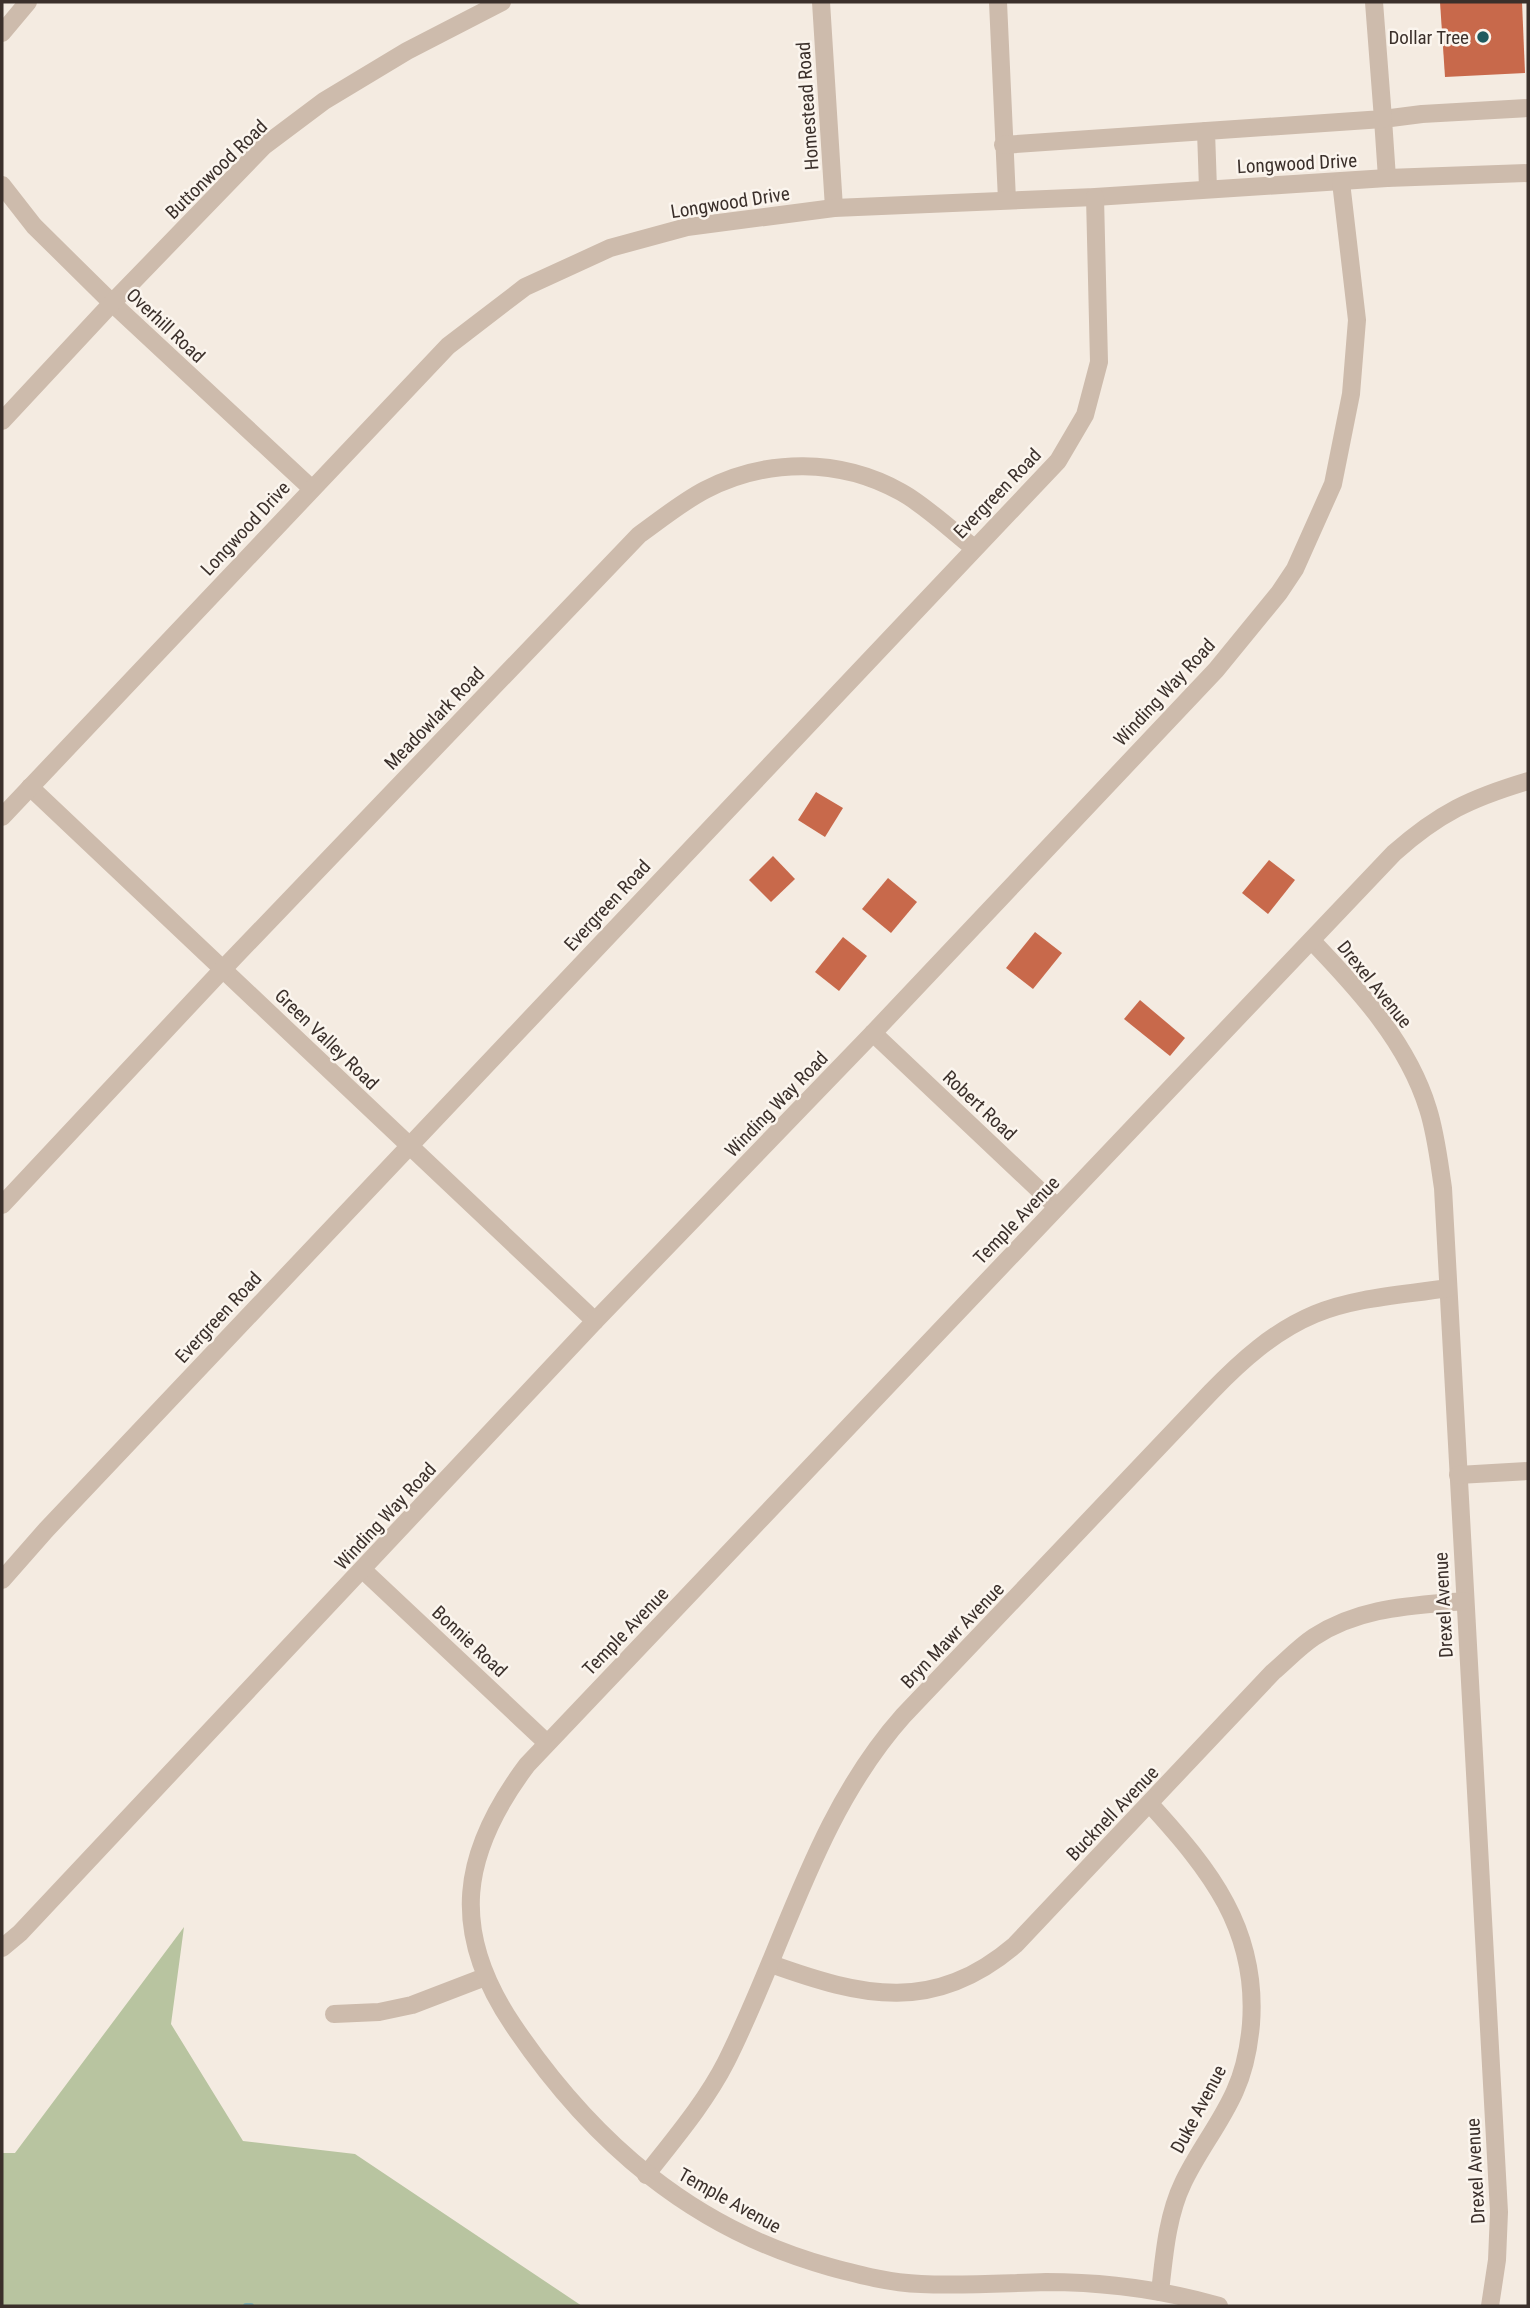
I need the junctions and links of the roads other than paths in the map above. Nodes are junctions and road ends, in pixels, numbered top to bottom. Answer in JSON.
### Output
{"nodes":[{"id":1,"x":28,"y":2,"type":"edge"},
{"id":2,"x":502,"y":2,"type":"edge"},
{"id":3,"x":821,"y":2,"type":"edge"},
{"id":4,"x":998,"y":2,"type":"edge"},
{"id":5,"x":1374,"y":2,"type":"edge"},
{"id":6,"x":2,"y":33,"type":"edge"},
{"id":7,"x":1528,"y":108,"type":"edge"},
{"id":8,"x":1383,"y":118,"type":"junction"},
{"id":9,"x":1206,"y":131,"type":"junction"},
{"id":10,"x":1003,"y":145,"type":"junction"},
{"id":11,"x":1528,"y":173,"type":"edge"},
{"id":12,"x":1387,"y":178,"type":"junction"},
{"id":13,"x":1341,"y":182,"type":"junction"},
{"id":14,"x":2,"y":185,"type":"edge"},
{"id":15,"x":1208,"y":189,"type":"junction"},
{"id":16,"x":1095,"y":197,"type":"junction"},
{"id":17,"x":1007,"y":200,"type":"junction"},
{"id":18,"x":834,"y":208,"type":"junction"},
{"id":19,"x":112,"y":303,"type":"junction"},
{"id":20,"x":2,"y":421,"type":"edge"},
{"id":21,"x":311,"y":488,"type":"junction"},
{"id":22,"x":974,"y":548,"type":"junction"},
{"id":23,"x":1528,"y":781,"type":"edge"},
{"id":24,"x":30,"y":787,"type":"junction"},
{"id":25,"x":2,"y":817,"type":"edge"},
{"id":26,"x":1312,"y":941,"type":"junction"},
{"id":27,"x":223,"y":969,"type":"junction"},
{"id":28,"x":873,"y":1033,"type":"junction"},
{"id":29,"x":408,"y":1146,"type":"junction"},
{"id":30,"x":2,"y":1205,"type":"edge"},
{"id":31,"x":1057,"y":1207,"type":"junction"},
{"id":32,"x":1448,"y":1289,"type":"junction"},
{"id":33,"x":595,"y":1321,"type":"junction"},
{"id":34,"x":1528,"y":1471,"type":"edge"},
{"id":35,"x":1458,"y":1475,"type":"junction"},
{"id":36,"x":363,"y":1570,"type":"junction"},
{"id":37,"x":2,"y":1580,"type":"edge"},
{"id":38,"x":1464,"y":1601,"type":"junction"},
{"id":39,"x":547,"y":1743,"type":"junction"},
{"id":40,"x":1150,"y":1804,"type":"junction"},
{"id":41,"x":2,"y":1948,"type":"edge"},
{"id":42,"x":771,"y":1964,"type":"junction"},
{"id":43,"x":485,"y":1977,"type":"junction"},
{"id":44,"x":334,"y":2014,"type":"dead end"},
{"id":45,"x":646,"y":2175,"type":"junction"},
{"id":46,"x":1160,"y":2292,"type":"junction"},
{"id":47,"x":1219,"y":2306,"type":"edge"},
{"id":48,"x":1490,"y":2306,"type":"edge"}],
"edges":[{"from":1,"to":6,"type":"street"},
{"from":2,"to":19,"type":"street","name":"Buttonwood Road"},
{"from":3,"to":18,"type":"street","name":"Homestead Road"},
{"from":4,"to":10,"type":"street"},
{"from":5,"to":8,"type":"street"},
{"from":7,"to":8,"type":"street"},
{"from":8,"to":9,"type":"street"},
{"from":8,"to":12,"type":"street"},
{"from":9,"to":10,"type":"street"},
{"from":9,"to":15,"type":"street"},
{"from":10,"to":17,"type":"street"},
{"from":11,"to":12,"type":"street","name":"Longwood Drive"},
{"from":12,"to":13,"type":"street","name":"Longwood Drive"},
{"from":13,"to":15,"type":"street","name":"Longwood Drive"},
{"from":13,"to":28,"type":"street","name":"Winding Way Road"},
{"from":14,"to":19,"type":"street","name":"Overhill Road"},
{"from":15,"to":16,"type":"street","name":"Longwood Drive"},
{"from":16,"to":17,"type":"street","name":"Longwood Drive"},
{"from":16,"to":22,"type":"street","name":"Evergreen Road"},
{"from":17,"to":18,"type":"street","name":"Longwood Drive"},
{"from":18,"to":21,"type":"street","name":"Longwood Drive"},
{"from":19,"to":20,"type":"street","name":"Buttonwood Road"},
{"from":19,"to":21,"type":"street","name":"Overhill Road"},
{"from":21,"to":24,"type":"street","name":"Longwood Drive"},
{"from":22,"to":27,"type":"street","name":"Meadowlark Road"},
{"from":22,"to":29,"type":"street","name":"Evergreen Road"},
{"from":23,"to":26,"type":"street","name":"Temple Avenue"},
{"from":24,"to":25,"type":"street","name":"Longwood Drive"},
{"from":24,"to":27,"type":"street","name":"Green Valley Road"},
{"from":26,"to":31,"type":"street","name":"Temple Avenue"},
{"from":26,"to":32,"type":"street","name":"Drexel Avenue"},
{"from":27,"to":29,"type":"street","name":"Green Valley Road"},
{"from":27,"to":30,"type":"street","name":"Meadowlark Road"},
{"from":28,"to":31,"type":"street","name":"Robert Road"},
{"from":28,"to":33,"type":"street","name":"Winding Way Road"},
{"from":29,"to":33,"type":"street","name":"Green Valley Road"},
{"from":29,"to":37,"type":"street","name":"Evergreen Road"},
{"from":31,"to":39,"type":"street","name":"Temple Avenue"},
{"from":32,"to":35,"type":"street","name":"Drexel Avenue"},
{"from":32,"to":42,"type":"street","name":"Bryn Mawr Avenue"},
{"from":33,"to":36,"type":"street","name":"Winding Way Road"},
{"from":34,"to":35,"type":"street"},
{"from":35,"to":38,"type":"street","name":"Drexel Avenue"},
{"from":36,"to":39,"type":"street","name":"Bonnie Road"},
{"from":36,"to":41,"type":"street","name":"Winding Way Road"},
{"from":38,"to":40,"type":"street","name":"Bucknell Avenue"},
{"from":38,"to":48,"type":"street","name":"Drexel Avenue"},
{"from":39,"to":43,"type":"street","name":"Temple Avenue"},
{"from":40,"to":42,"type":"street","name":"Bucknell Avenue"},
{"from":40,"to":46,"type":"street","name":"Duke Avenue"},
{"from":42,"to":45,"type":"street","name":"Bryn Mawr Avenue"},
{"from":43,"to":44,"type":"street"},
{"from":43,"to":45,"type":"street","name":"Temple Avenue"},
{"from":45,"to":46,"type":"street","name":"Temple Avenue"},
{"from":46,"to":47,"type":"street","name":"Temple Avenue"}]}
